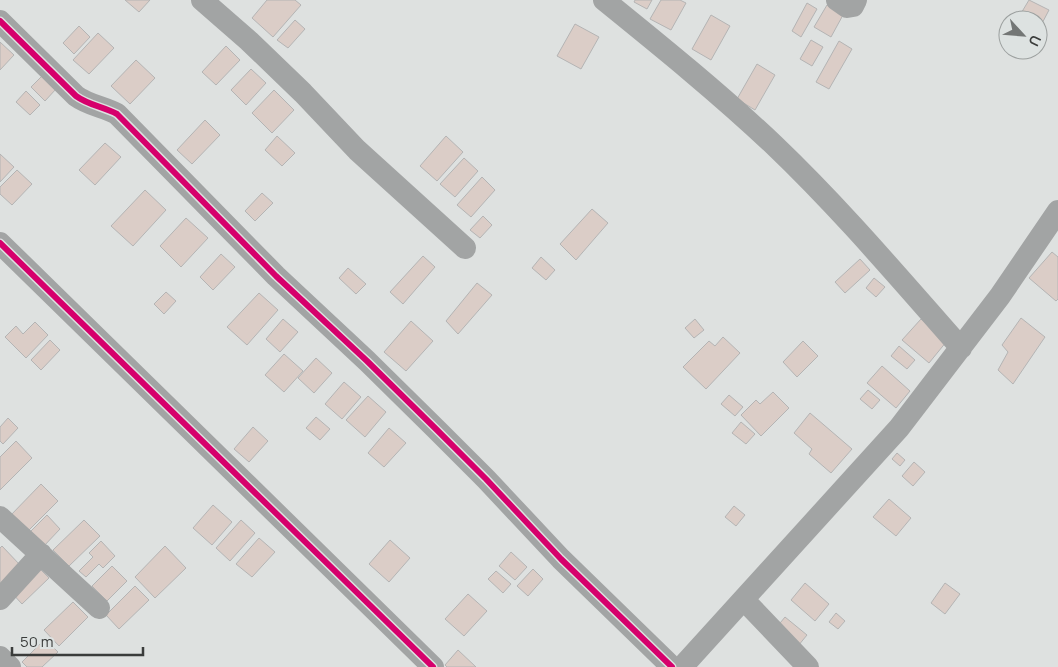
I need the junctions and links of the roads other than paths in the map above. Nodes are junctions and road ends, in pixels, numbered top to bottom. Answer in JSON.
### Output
{"nodes":[{"id":1,"x":202,"y":0,"type":"edge"},
{"id":2,"x":604,"y":0,"type":"edge"},
{"id":3,"x":837,"y":0,"type":"edge"},
{"id":4,"x":856,"y":0,"type":"edge"},
{"id":5,"x":0,"y":21,"type":"edge"},
{"id":6,"x":1058,"y":211,"type":"edge"},
{"id":7,"x":0,"y":243,"type":"edge"},
{"id":8,"x":466,"y":248,"type":"dead end"},
{"id":9,"x":961,"y":348,"type":"junction"},
{"id":10,"x":0,"y":517,"type":"edge"},
{"id":11,"x":41,"y":554,"type":"junction"},
{"id":12,"x":0,"y":599,"type":"edge"},
{"id":13,"x":744,"y":600,"type":"junction"},
{"id":14,"x":99,"y":608,"type":"dead end"},
{"id":15,"x":0,"y":658,"type":"edge"},
{"id":16,"x":10,"y":667,"type":"edge"},
{"id":17,"x":433,"y":667,"type":"edge"},
{"id":18,"x":672,"y":667,"type":"edge"},
{"id":19,"x":682,"y":667,"type":"edge"},
{"id":20,"x":808,"y":667,"type":"edge"}],
"edges":[{"from":1,"to":8,"type":"street"},
{"from":2,"to":9,"type":"street"},
{"from":3,"to":4,"type":"street"},
{"from":5,"to":18,"type":"street"},
{"from":6,"to":9,"type":"street"},
{"from":7,"to":17,"type":"street"},
{"from":9,"to":13,"type":"street"},
{"from":10,"to":11,"type":"street"},
{"from":11,"to":12,"type":"street"},
{"from":11,"to":14,"type":"street"},
{"from":13,"to":19,"type":"street"},
{"from":13,"to":20,"type":"street"},
{"from":15,"to":16,"type":"street"}]}
